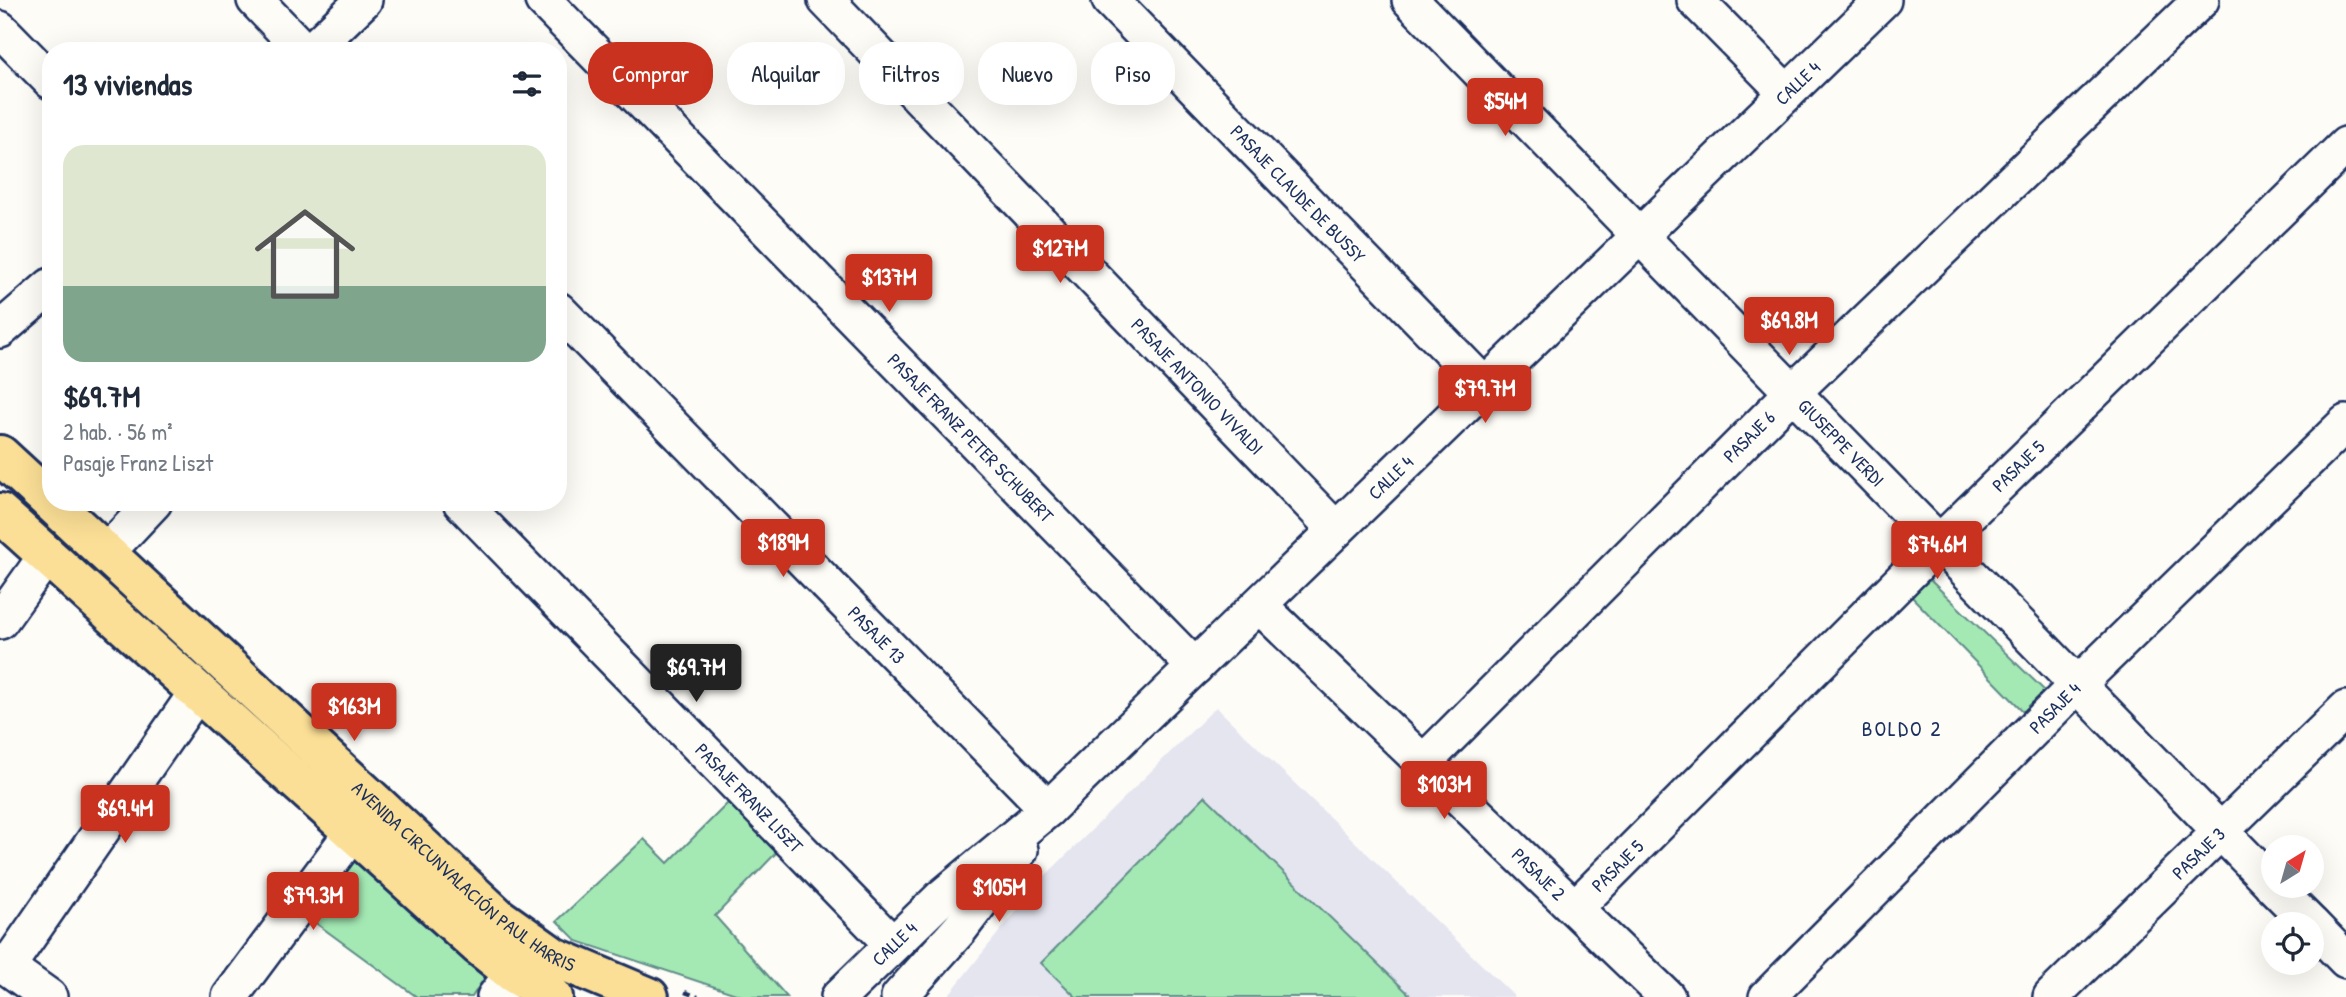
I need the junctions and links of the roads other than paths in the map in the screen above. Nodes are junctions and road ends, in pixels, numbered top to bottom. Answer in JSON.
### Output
{"nodes":[{"id":1,"x":255,"y":0,"type":"edge"},
{"id":2,"x":364,"y":0,"type":"edge"},
{"id":3,"x":543,"y":0,"type":"edge"},
{"id":4,"x":826,"y":0,"type":"edge"},
{"id":5,"x":1110,"y":0,"type":"edge"},
{"id":6,"x":1410,"y":0,"type":"edge"},
{"id":7,"x":1695,"y":0,"type":"edge"},
{"id":8,"x":1883,"y":0,"type":"edge"},
{"id":9,"x":2201,"y":0,"type":"edge"},
{"id":10,"x":0,"y":29,"type":"edge"},
{"id":11,"x":295,"y":42,"type":"edge"},
{"id":12,"x":321,"y":42,"type":"edge"},
{"id":13,"x":42,"y":72,"type":"edge"},
{"id":14,"x":1787,"y":93,"type":"junction"},
{"id":15,"x":2346,"y":145,"type":"edge"},
{"id":16,"x":1640,"y":237,"type":"junction"},
{"id":17,"x":42,"y":294,"type":"edge"},
{"id":18,"x":567,"y":319,"type":"edge"},
{"id":19,"x":0,"y":330,"type":"edge"},
{"id":20,"x":1485,"y":386,"type":"junction"},
{"id":21,"x":1792,"y":393,"type":"junction"},
{"id":22,"x":2346,"y":423,"type":"edge"},
{"id":23,"x":0,"y":455,"type":"edge"},
{"id":24,"x":42,"y":494,"type":"edge"},
{"id":25,"x":61,"y":511,"type":"edge"},
{"id":26,"x":146,"y":511,"type":"edge"},
{"id":27,"x":470,"y":511,"type":"edge"},
{"id":28,"x":0,"y":513,"type":"edge"},
{"id":29,"x":1336,"y":530,"type":"junction"},
{"id":30,"x":1939,"y":543,"type":"junction"},
{"id":31,"x":106,"y":553,"type":"junction"},
{"id":32,"x":47,"y":555,"type":"junction"},
{"id":33,"x":1259,"y":605,"type":"junction"},
{"id":34,"x":0,"y":621,"type":"edge"},
{"id":35,"x":1195,"y":667,"type":"junction"},
{"id":36,"x":2077,"y":685,"type":"junction"},
{"id":37,"x":198,"y":691,"type":"junction"},
{"id":38,"x":2346,"y":709,"type":"edge"},
{"id":39,"x":1424,"y":762,"type":"junction"},
{"id":40,"x":1048,"y":809,"type":"junction"},
{"id":41,"x":2221,"y":831,"type":"junction"},
{"id":42,"x":352,"y":833,"type":"junction"},
{"id":43,"x":2261,"y":873,"type":"edge"},
{"id":44,"x":2286,"y":898,"type":"edge"},
{"id":45,"x":1575,"y":908,"type":"junction"},
{"id":46,"x":2299,"y":912,"type":"edge"},
{"id":47,"x":2324,"y":937,"type":"edge"},
{"id":48,"x":892,"y":944,"type":"junction"},
{"id":49,"x":2346,"y":960,"type":"edge"},
{"id":50,"x":3,"y":964,"type":"edge"},
{"id":51,"x":504,"y":985,"type":"edge"},
{"id":52,"x":49,"y":997,"type":"edge"},
{"id":53,"x":230,"y":997,"type":"edge"},
{"id":54,"x":553,"y":997,"type":"edge"},
{"id":55,"x":649,"y":997,"type":"edge"},
{"id":56,"x":839,"y":997,"type":"edge"},
{"id":57,"x":899,"y":997,"type":"edge"},
{"id":58,"x":1667,"y":997,"type":"edge"},
{"id":59,"x":1767,"y":997,"type":"edge"},
{"id":60,"x":2051,"y":997,"type":"edge"}],
"edges":[{"from":1,"to":11,"type":"street"},
{"from":2,"to":12,"type":"street"},
{"from":3,"to":35,"type":"street","name":"PASAJE FRANZ PETER SCHUBERT"},
{"from":4,"to":29,"type":"street","name":"PASAJE ANTONIO VIVALDI"},
{"from":5,"to":20,"type":"street","name":"PASAJE CLAUDE DE BUSSY"},
{"from":6,"to":16,"type":"street","name":"GIUSEPPE VERDI"},
{"from":7,"to":14,"type":"street"},
{"from":8,"to":14,"type":"street","name":"CALLE 4"},
{"from":9,"to":21,"type":"street","name":"PASAJE 6"},
{"from":10,"to":13,"type":"street"},
{"from":14,"to":16,"type":"street","name":"CALLE 4"},
{"from":15,"to":30,"type":"street","name":"PASAJE 5"},
{"from":16,"to":20,"type":"street","name":"CALLE 4"},
{"from":16,"to":21,"type":"street","name":"GIUSEPPE VERDI"},
{"from":17,"to":19,"type":"street"},
{"from":18,"to":40,"type":"street","name":"PASAJE 13"},
{"from":20,"to":29,"type":"street","name":"CALLE 4"},
{"from":21,"to":30,"type":"street","name":"GIUSEPPE VERDI"},
{"from":21,"to":39,"type":"street","name":"PASAJE 6"},
{"from":22,"to":36,"type":"street","name":"PASAJE 4"},
{"from":23,"to":24,"type":"main road","name":"AVENIDA CIRCUNVALACIÓN PAUL HARRIS"},
{"from":25,"to":31,"type":"main road","name":"AVENIDA CIRCUNVALACIÓN PAUL HARRIS"},
{"from":26,"to":31,"type":"street"},
{"from":27,"to":48,"type":"street","name":"PASAJE FRANZ LISZT"},
{"from":28,"to":32,"type":"main road","name":"AVENIDA CIRCUNVALACIÓN PAUL HARRIS"},
{"from":29,"to":33,"type":"street","name":"CALLE 4"},
{"from":30,"to":36,"type":"street","name":"GIUSEPPE VERDI"},
{"from":30,"to":45,"type":"street","name":"PASAJE 5"},
{"from":31,"to":55,"type":"main road","name":"AVENIDA CIRCUNVALACIÓN PAUL HARRIS"},
{"from":32,"to":34,"type":"street"},
{"from":32,"to":37,"type":"main road","name":"AVENIDA CIRCUNVALACIÓN PAUL HARRIS"},
{"from":33,"to":35,"type":"street","name":"CALLE 4"},
{"from":33,"to":39,"type":"street","name":"PASAJE 2"},
{"from":35,"to":40,"type":"street","name":"CALLE 4"},
{"from":36,"to":41,"type":"street","name":"GIUSEPPE VERDI"},
{"from":36,"to":59,"type":"street","name":"PASAJE 4"},
{"from":37,"to":42,"type":"main road","name":"AVENIDA CIRCUNVALACIÓN PAUL HARRIS"},
{"from":37,"to":50,"type":"street"},
{"from":38,"to":41,"type":"street","name":"PASAJE 3"},
{"from":39,"to":45,"type":"street","name":"PASAJE 2"},
{"from":40,"to":48,"type":"street","name":"CALLE 4"},
{"from":40,"to":57,"type":"street","name":"CALLE 4"},
{"from":41,"to":43,"type":"street","name":"GIUSEPPE VERDI"},
{"from":41,"to":60,"type":"street","name":"PASAJE 3"},
{"from":42,"to":51,"type":"main road","name":"AVENIDA CIRCUNVALACIÓN PAUL HARRIS"},
{"from":42,"to":53,"type":"street"},
{"from":44,"to":46,"type":"street","name":"GIUSEPPE VERDI"},
{"from":45,"to":58,"type":"street","name":"PASAJE 2"},
{"from":47,"to":49,"type":"street","name":"GIUSEPPE VERDI"},
{"from":48,"to":56,"type":"street","name":"CALLE 4"},
{"from":50,"to":52,"type":"street"},
{"from":51,"to":54,"type":"main road","name":"AVENIDA CIRCUNVALACIÓN PAUL HARRIS"}]}
